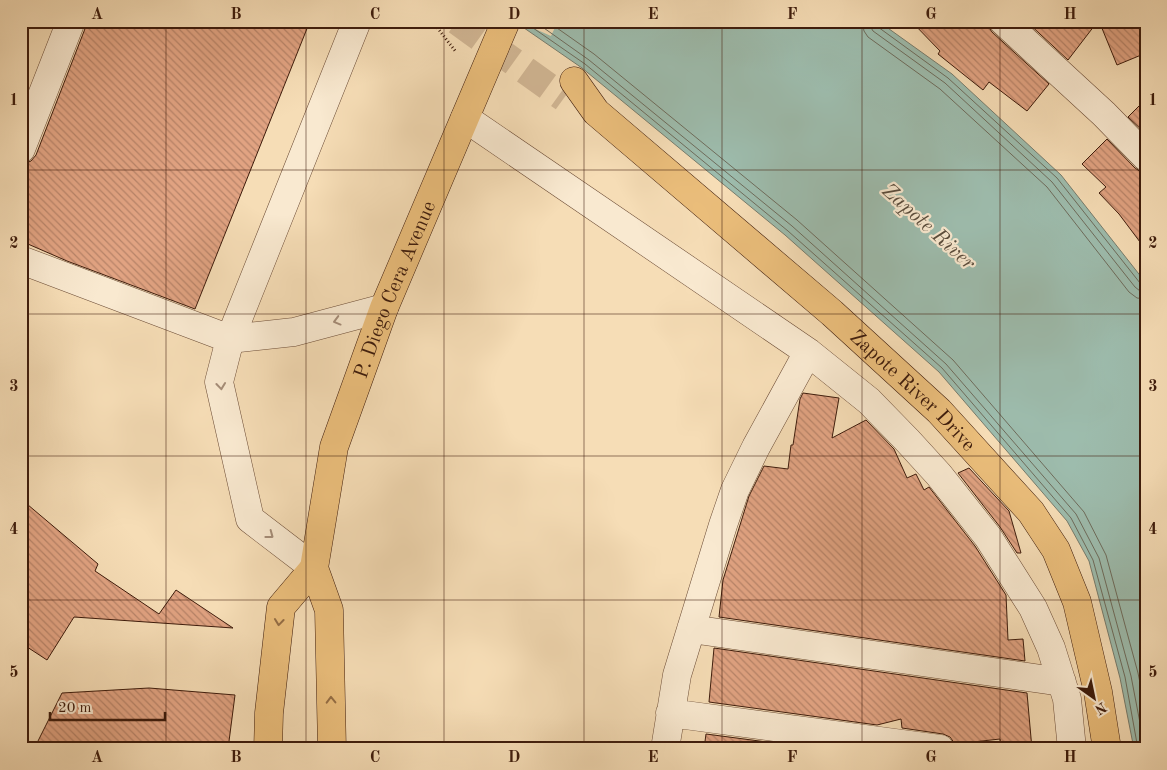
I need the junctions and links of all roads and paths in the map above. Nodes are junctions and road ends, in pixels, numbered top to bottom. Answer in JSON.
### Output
{"nodes":[{"id":1,"x":71,"y":21,"type":"edge"},
{"id":2,"x":357,"y":21,"type":"edge"},
{"id":3,"x":506,"y":21,"type":"edge"},
{"id":4,"x":1003,"y":21,"type":"edge"},
{"id":5,"x":569,"y":90,"type":"tunnel mouth"},
{"id":6,"x":465,"y":118,"type":"junction"},
{"id":7,"x":21,"y":149,"type":"edge"},
{"id":8,"x":1146,"y":156,"type":"edge"},
{"id":9,"x":21,"y":260,"type":"edge"},
{"id":10,"x":384,"y":308,"type":"junction"},
{"id":11,"x":230,"y":338,"type":"junction"},
{"id":12,"x":808,"y":352,"type":"junction"},
{"id":13,"x":314,"y":568,"type":"junction"},
{"id":14,"x":690,"y":628,"type":"junction"},
{"id":15,"x":1062,"y":682,"type":"junction"},
{"id":16,"x":670,"y":713,"type":"junction"},
{"id":17,"x":268,"y":749,"type":"edge"},
{"id":18,"x":332,"y":749,"type":"edge"},
{"id":19,"x":665,"y":749,"type":"edge"},
{"id":20,"x":940,"y":749,"type":"edge"},
{"id":21,"x":1072,"y":749,"type":"edge"},
{"id":22,"x":1107,"y":749,"type":"edge"}],
"edges":[{"from":1,"to":7,"type":"street"},
{"from":2,"to":11,"type":"street"},
{"from":3,"to":6,"type":"main road","name":"P. Diego Cera Avenue"},
{"from":4,"to":8,"type":"street"},
{"from":5,"to":22,"type":"main road","name":"Zapote River Drive"},
{"from":6,"to":10,"type":"main road","name":"P. Diego Cera Avenue"},
{"from":6,"to":12,"type":"street"},
{"from":9,"to":11,"type":"street"},
{"from":10,"to":11,"type":"street","one_way":true},
{"from":10,"to":13,"type":"main road","name":"P. Diego Cera Avenue"},
{"from":11,"to":13,"type":"street","one_way":true},
{"from":12,"to":14,"type":"street"},
{"from":12,"to":15,"type":"street"},
{"from":13,"to":17,"type":"main road","one_way":true},
{"from":18,"to":13,"type":"main road","name":"P. Diego Cera Avenue","one_way":true},
{"from":14,"to":15,"type":"street"},
{"from":14,"to":16,"type":"street"},
{"from":15,"to":21,"type":"street"},
{"from":16,"to":19,"type":"street"},
{"from":16,"to":20,"type":"street"}]}
